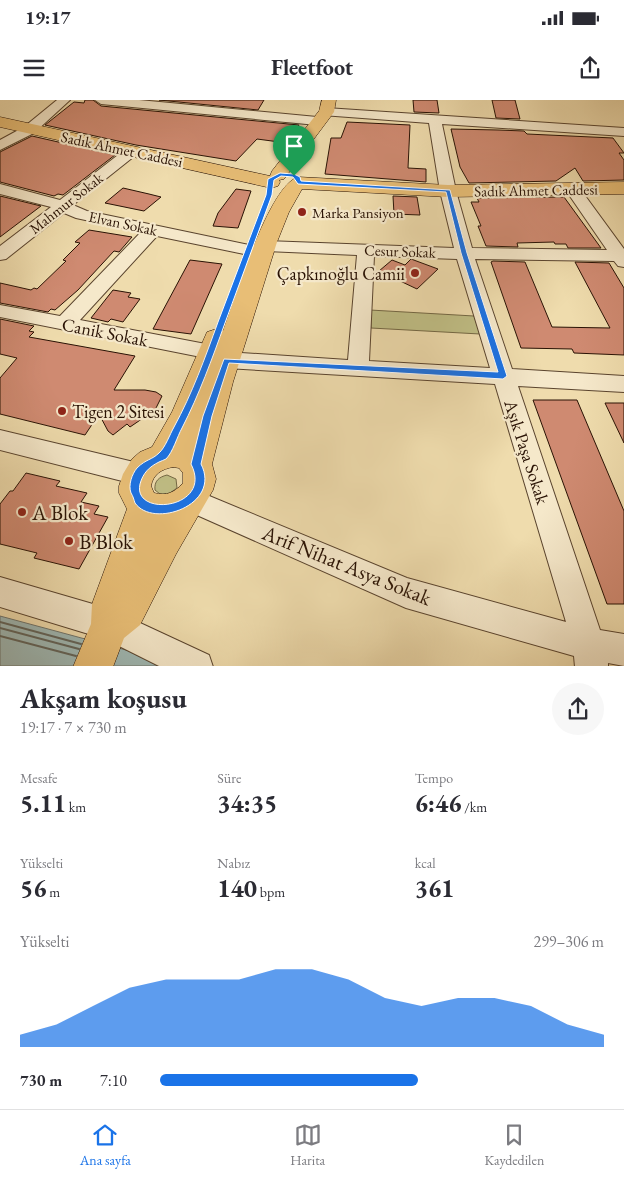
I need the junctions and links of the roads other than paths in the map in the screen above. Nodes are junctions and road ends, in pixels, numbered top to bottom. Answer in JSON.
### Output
{"nodes":[{"id":1,"x":64,"y":100,"type":"edge"},
{"id":2,"x":101,"y":100,"type":"edge"},
{"id":3,"x":330,"y":109,"type":"edge"},
{"id":4,"x":436,"y":120,"type":"junction"},
{"id":5,"x":0,"y":122,"type":"edge"},
{"id":6,"x":29,"y":130,"type":"junction"},
{"id":7,"x":624,"y":132,"type":"edge"},
{"id":8,"x":0,"y":146,"type":"edge"},
{"id":9,"x":132,"y":152,"type":"junction"},
{"id":10,"x":283,"y":180,"type":"junction"},
{"id":11,"x":624,"y":188,"type":"edge"},
{"id":12,"x":0,"y":189,"type":"edge"},
{"id":13,"x":573,"y":189,"type":"junction"},
{"id":14,"x":448,"y":191,"type":"junction"},
{"id":15,"x":61,"y":206,"type":"junction"},
{"id":16,"x":152,"y":230,"type":"junction"},
{"id":17,"x":257,"y":248,"type":"junction"},
{"id":18,"x":366,"y":250,"type":"junction"},
{"id":19,"x":464,"y":253,"type":"junction"},
{"id":20,"x":0,"y":255,"type":"edge"},
{"id":21,"x":622,"y":258,"type":"edge"},
{"id":22,"x":0,"y":311,"type":"edge"},
{"id":23,"x":64,"y":324,"type":"junction"},
{"id":24,"x":219,"y":356,"type":"junction"},
{"id":25,"x":358,"y":368,"type":"junction"},
{"id":26,"x":503,"y":376,"type":"junction"},
{"id":27,"x":624,"y":384,"type":"edge"},
{"id":28,"x":0,"y":440,"type":"edge"},
{"id":29,"x":163,"y":456,"type":"junction"},
{"id":30,"x":196,"y":464,"type":"junction"},
{"id":31,"x":141,"y":490,"type":"junction"},
{"id":32,"x":190,"y":500,"type":"junction"},
{"id":33,"x":0,"y":592,"type":"edge"},
{"id":34,"x":102,"y":644,"type":"edge"},
{"id":35,"x":624,"y":650,"type":"edge"},
{"id":36,"x":591,"y":655,"type":"edge"},
{"id":37,"x":197,"y":666,"type":"edge"}],
"edges":[{"from":1,"to":6,"type":"street"},
{"from":2,"to":3,"type":"street"},
{"from":3,"to":4,"type":"street"},
{"from":3,"to":10,"type":"main road"},
{"from":4,"to":7,"type":"street"},
{"from":4,"to":14,"type":"street","name":"Aşık Paşa Sokak"},
{"from":5,"to":6,"type":"main road","name":"Sadık Ahmet Caddesi"},
{"from":6,"to":8,"type":"street"},
{"from":6,"to":9,"type":"main road","name":"Sadık Ahmet Caddesi"},
{"from":9,"to":10,"type":"main road","name":"Sadık Ahmet Caddesi"},
{"from":9,"to":15,"type":"street","name":"Mahmur Sokak"},
{"from":10,"to":14,"type":"main road","name":"Sadık Ahmet Caddesi"},
{"from":10,"to":17,"type":"main road"},
{"from":11,"to":13,"type":"main road","name":"Sadık Ahmet Caddesi"},
{"from":12,"to":15,"type":"street","name":"Elvan Sokak"},
{"from":13,"to":14,"type":"main road","name":"Sadık Ahmet Caddesi"},
{"from":13,"to":21,"type":"street"},
{"from":14,"to":19,"type":"street","name":"Aşık Paşa Sokak"},
{"from":15,"to":16,"type":"street","name":"Elvan Sokak"},
{"from":15,"to":20,"type":"street","name":"Mahmur Sokak"},
{"from":16,"to":17,"type":"street","name":"Elvan Sokak"},
{"from":16,"to":23,"type":"street"},
{"from":17,"to":18,"type":"street","name":"Cesur Sokak"},
{"from":17,"to":24,"type":"main road"},
{"from":18,"to":19,"type":"street","name":"Cesur Sokak"},
{"from":18,"to":25,"type":"street"},
{"from":19,"to":21,"type":"street","name":"Cesur Sokak"},
{"from":19,"to":26,"type":"street","name":"Aşık Paşa Sokak"},
{"from":22,"to":23,"type":"street","name":"Canik Sokak"},
{"from":23,"to":24,"type":"street","name":"Canik Sokak"},
{"from":24,"to":25,"type":"street","name":"Canik Sokak"},
{"from":24,"to":29,"type":"main road"},
{"from":24,"to":30,"type":"main road"},
{"from":25,"to":26,"type":"street","name":"Canik Sokak"},
{"from":26,"to":27,"type":"street","name":"Canik Sokak"},
{"from":26,"to":36,"type":"street","name":"Aşık Paşa Sokak"},
{"from":28,"to":31,"type":"street"},
{"from":29,"to":30,"type":"main road"},
{"from":29,"to":31,"type":"main road"},
{"from":30,"to":32,"type":"main road"},
{"from":31,"to":32,"type":"main road"},
{"from":31,"to":34,"type":"main road"},
{"from":32,"to":34,"type":"main road"},
{"from":32,"to":36,"type":"street","name":"Arif Nihat Asya Sokak"},
{"from":33,"to":34,"type":"street"},
{"from":34,"to":37,"type":"street"},
{"from":35,"to":36,"type":"street","name":"Arif Nihat Asya Sokak"}]}
